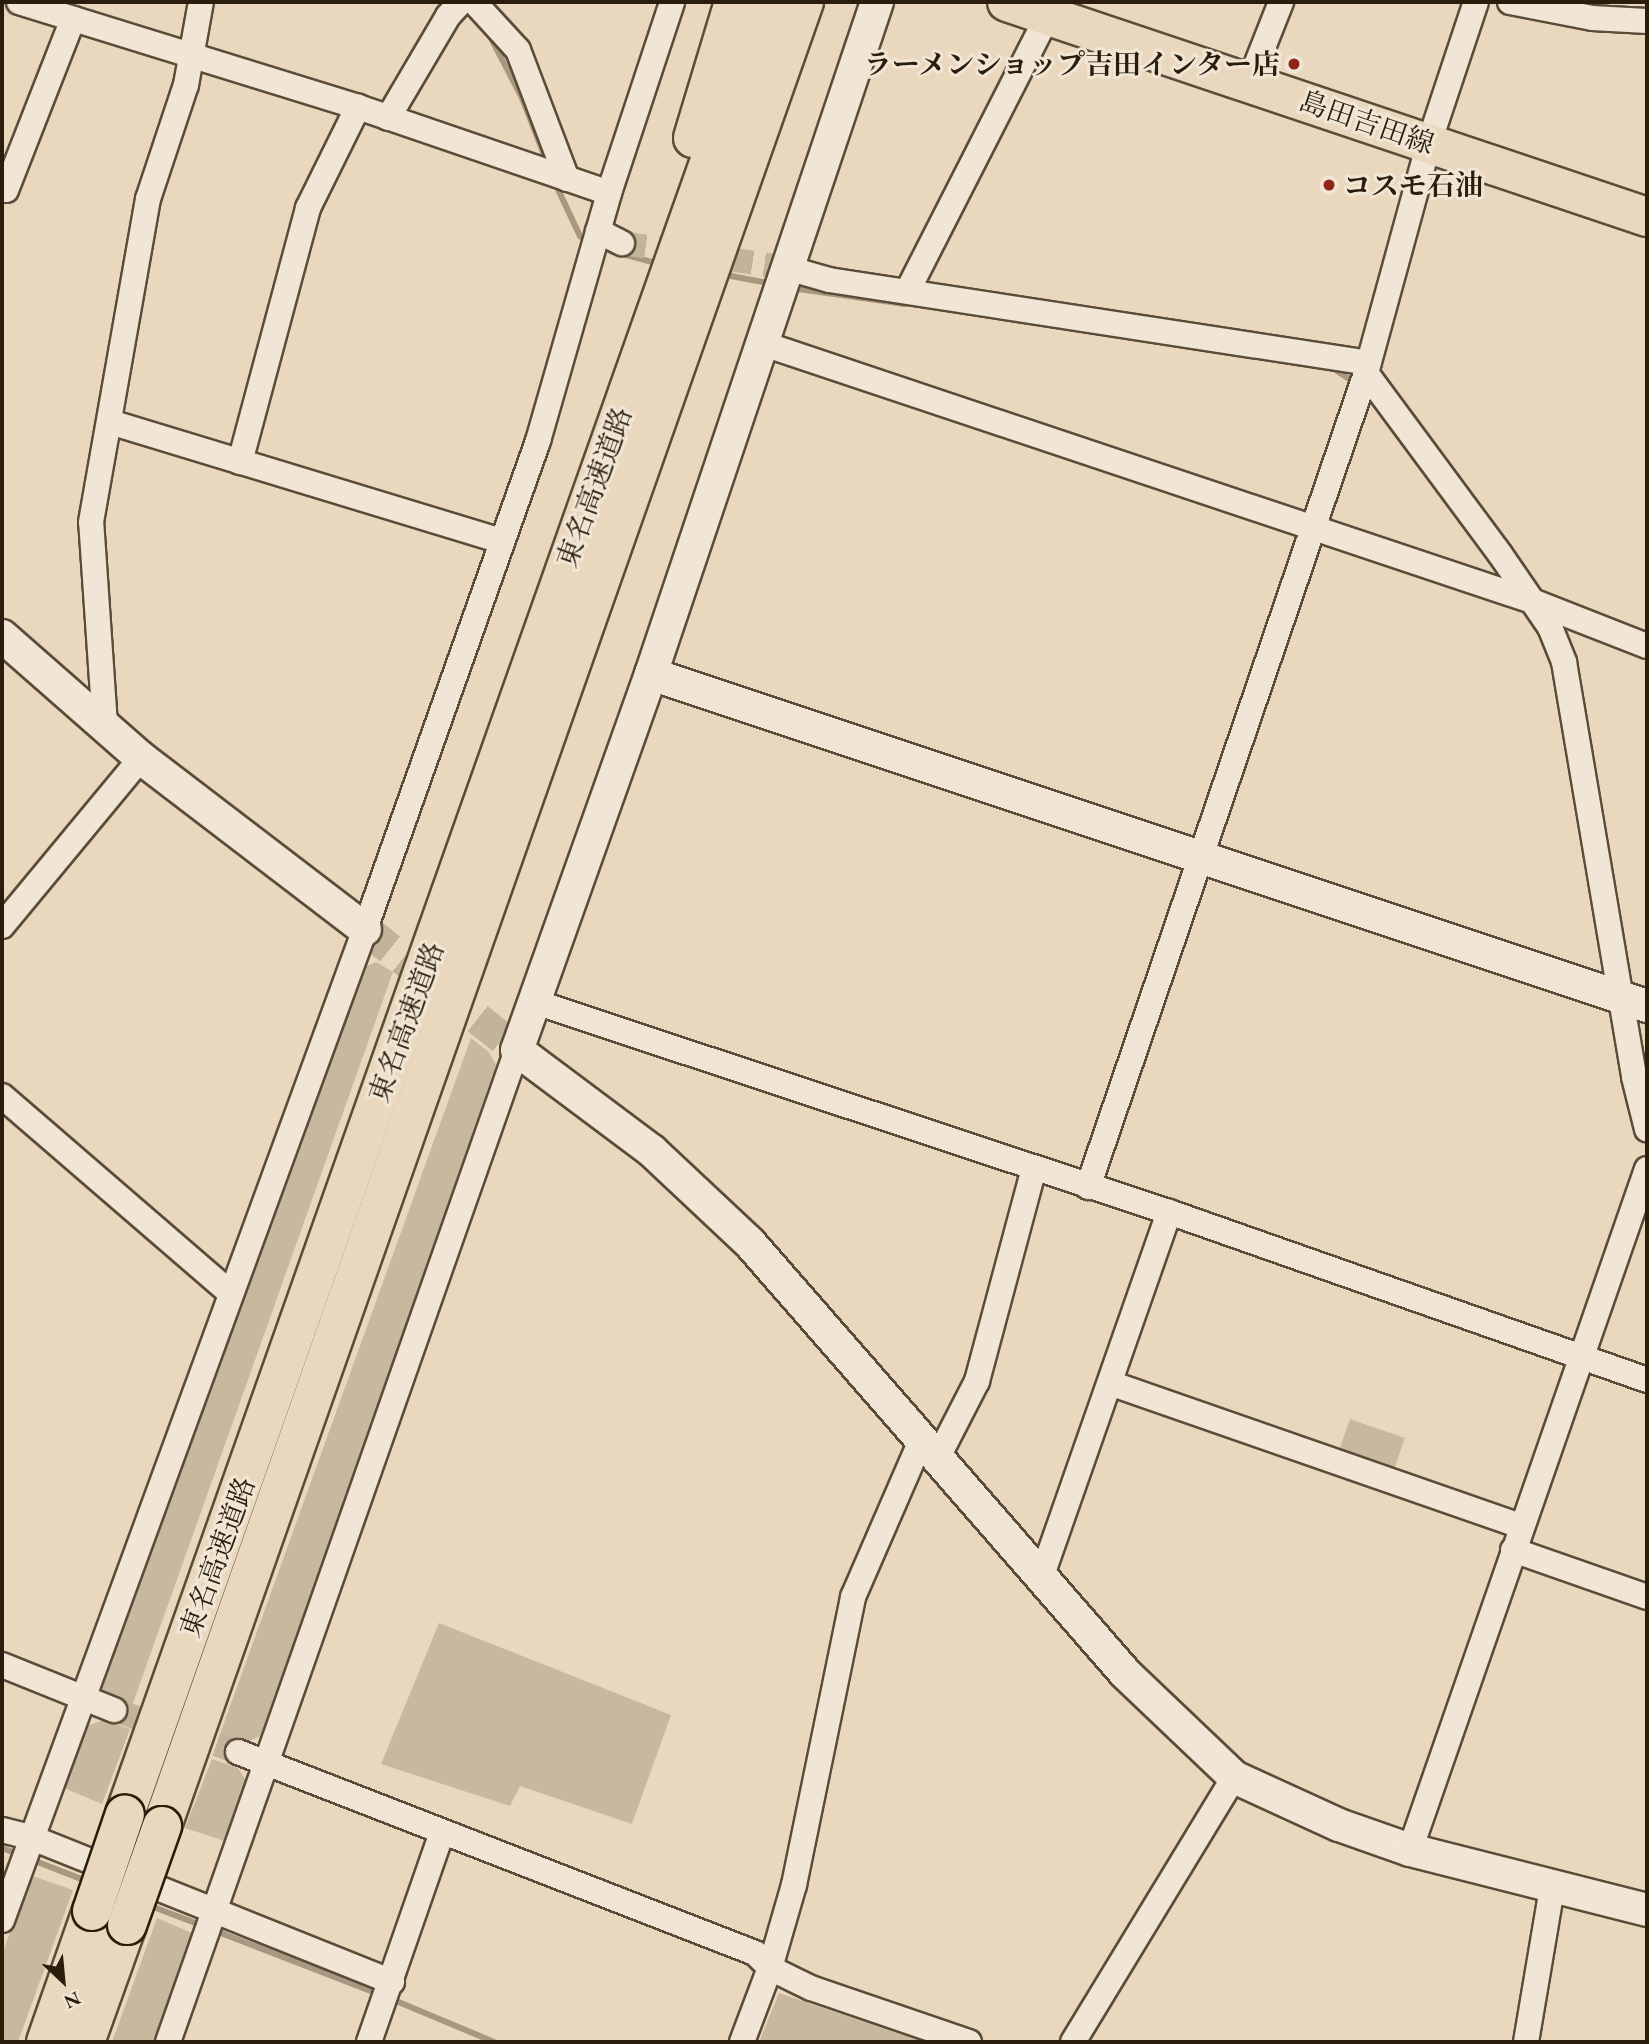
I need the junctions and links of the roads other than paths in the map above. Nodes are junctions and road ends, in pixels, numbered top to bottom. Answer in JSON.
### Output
{"nodes":[{"id":1,"x":19,"y":2,"type":"edge"},
{"id":2,"x":201,"y":2,"type":"edge"},
{"id":3,"x":474,"y":2,"type":"edge"},
{"id":4,"x":672,"y":2,"type":"edge"},
{"id":5,"x":734,"y":2,"type":"edge"},
{"id":6,"x":766,"y":2,"type":"edge"},
{"id":7,"x":804,"y":2,"type":"edge"},
{"id":8,"x":877,"y":2,"type":"edge"},
{"id":9,"x":1007,"y":2,"type":"edge"},
{"id":10,"x":1282,"y":2,"type":"edge"},
{"id":11,"x":1476,"y":2,"type":"edge"},
{"id":12,"x":1510,"y":2,"type":"edge"},
{"id":13,"x":456,"y":7,"type":"edge"},
{"id":14,"x":1048,"y":15,"type":"junction"},
{"id":15,"x":73,"y":19,"type":"junction"},
{"id":16,"x":1647,"y":21,"type":"edge"},
{"id":17,"x":189,"y":57,"type":"junction"},
{"id":18,"x":1249,"y":83,"type":"junction"},
{"id":19,"x":358,"y":107,"type":"junction"},
{"id":20,"x":388,"y":118,"type":"junction"},
{"id":21,"x":1429,"y":143,"type":"junction"},
{"id":22,"x":566,"y":178,"type":"junction"},
{"id":23,"x":2,"y":188,"type":"edge"},
{"id":24,"x":609,"y":193,"type":"junction"},
{"id":25,"x":1647,"y":216,"type":"edge"},
{"id":26,"x":595,"y":240,"type":"junction"},
{"id":27,"x":622,"y":243,"type":"tunnel mouth"},
{"id":28,"x":783,"y":280,"type":"junction"},
{"id":29,"x":908,"y":290,"type":"junction"},
{"id":30,"x":761,"y":344,"type":"junction"},
{"id":31,"x":1367,"y":370,"type":"junction"},
{"id":32,"x":110,"y":422,"type":"junction"},
{"id":33,"x":240,"y":462,"type":"junction"},
{"id":34,"x":1312,"y":528,"type":"junction"},
{"id":35,"x":502,"y":541,"type":"junction"},
{"id":36,"x":570,"y":556,"type":"junction"},
{"id":37,"x":1531,"y":601,"type":"junction"},
{"id":38,"x":2,"y":636,"type":"edge"},
{"id":39,"x":1647,"y":646,"type":"edge"},
{"id":40,"x":651,"y":674,"type":"junction"},
{"id":41,"x":104,"y":725,"type":"junction"},
{"id":42,"x":141,"y":758,"type":"junction"},
{"id":43,"x":1202,"y":861,"type":"junction"},
{"id":44,"x":2,"y":926,"type":"edge"},
{"id":45,"x":365,"y":929,"type":"junction"},
{"id":46,"x":1620,"y":998,"type":"edge"},
{"id":47,"x":535,"y":1002,"type":"junction"},
{"id":48,"x":517,"y":1049,"type":"junction"},
{"id":49,"x":2,"y":1096,"type":"edge"},
{"id":50,"x":1647,"y":1129,"type":"edge"},
{"id":51,"x":1034,"y":1168,"type":"junction"},
{"id":52,"x":1647,"y":1170,"type":"edge"},
{"id":53,"x":1088,"y":1186,"type":"junction"},
{"id":54,"x":1170,"y":1212,"type":"junction"},
{"id":55,"x":229,"y":1292,"type":"junction"},
{"id":56,"x":1580,"y":1355,"type":"junction"},
{"id":57,"x":1647,"y":1380,"type":"edge"},
{"id":58,"x":1110,"y":1383,"type":"junction"},
{"id":59,"x":930,"y":1447,"type":"junction"},
{"id":60,"x":1521,"y":1526,"type":"junction"},
{"id":61,"x":1513,"y":1550,"type":"junction"},
{"id":62,"x":1041,"y":1578,"type":"junction"},
{"id":63,"x":1647,"y":1597,"type":"edge"},
{"id":64,"x":2,"y":1665,"type":"edge"},
{"id":65,"x":84,"y":1700,"type":"junction"},
{"id":66,"x":114,"y":1710,"type":"tunnel mouth"},
{"id":67,"x":238,"y":1752,"type":"tunnel mouth"},
{"id":68,"x":268,"y":1762,"type":"junction"},
{"id":69,"x":1234,"y":1777,"type":"junction"},
{"id":70,"x":2,"y":1830,"type":"edge"},
{"id":71,"x":442,"y":1832,"type":"junction"},
{"id":72,"x":29,"y":1840,"type":"junction"},
{"id":73,"x":1410,"y":1850,"type":"junction"},
{"id":74,"x":12,"y":1873,"type":"edge"},
{"id":75,"x":1552,"y":1889,"type":"junction"},
{"id":76,"x":1647,"y":1910,"type":"edge"},
{"id":77,"x":212,"y":1912,"type":"junction"},
{"id":78,"x":2,"y":1920,"type":"edge"},
{"id":79,"x":770,"y":1968,"type":"junction"},
{"id":80,"x":392,"y":1983,"type":"junction"},
{"id":81,"x":46,"y":2042,"type":"edge"},
{"id":82,"x":85,"y":2042,"type":"edge"},
{"id":83,"x":168,"y":2042,"type":"edge"},
{"id":84,"x":369,"y":2042,"type":"edge"},
{"id":85,"x":742,"y":2042,"type":"edge"},
{"id":86,"x":969,"y":2042,"type":"edge"},
{"id":87,"x":1073,"y":2042,"type":"edge"},
{"id":88,"x":1526,"y":2042,"type":"edge"}],
"edges":[{"from":1,"to":15,"type":"street"},
{"from":2,"to":17,"type":"street"},
{"from":3,"to":22,"type":"street"},
{"from":4,"to":24,"type":"street"},
{"from":5,"to":36,"type":"main road"},
{"from":6,"to":36,"type":"main road","name":"東名高速道路"},
{"from":7,"to":82,"type":"main road","name":"東名高速道路","bridge":true},
{"from":8,"to":28,"type":"street"},
{"from":9,"to":14,"type":"main road","name":"島田吉田線"},
{"from":10,"to":18,"type":"street"},
{"from":11,"to":21,"type":"street"},
{"from":12,"to":16,"type":"street"},
{"from":13,"to":20,"type":"street"},
{"from":14,"to":18,"type":"main road","name":"島田吉田線"},
{"from":14,"to":29,"type":"street"},
{"from":15,"to":17,"type":"street"},
{"from":15,"to":23,"type":"street"},
{"from":17,"to":19,"type":"street"},
{"from":17,"to":32,"type":"street"},
{"from":18,"to":21,"type":"main road","name":"島田吉田線"},
{"from":19,"to":20,"type":"street"},
{"from":19,"to":33,"type":"street"},
{"from":20,"to":22,"type":"street"},
{"from":21,"to":25,"type":"main road","name":"島田吉田線"},
{"from":21,"to":31,"type":"street"},
{"from":22,"to":24,"type":"street"},
{"from":24,"to":26,"type":"street"},
{"from":26,"to":27,"type":"street"},
{"from":26,"to":35,"type":"street"},
{"from":28,"to":29,"type":"street"},
{"from":28,"to":30,"type":"street"},
{"from":29,"to":31,"type":"street"},
{"from":30,"to":34,"type":"street"},
{"from":30,"to":40,"type":"street"},
{"from":31,"to":34,"type":"street"},
{"from":31,"to":37,"type":"street"},
{"from":32,"to":33,"type":"street"},
{"from":32,"to":41,"type":"street"},
{"from":33,"to":35,"type":"street"},
{"from":34,"to":37,"type":"street"},
{"from":34,"to":43,"type":"street"},
{"from":35,"to":45,"type":"street"},
{"from":36,"to":81,"type":"main road","name":"東名高速道路","bridge":true},
{"from":37,"to":39,"type":"street"},
{"from":37,"to":46,"type":"street"},
{"from":38,"to":41,"type":"street"},
{"from":40,"to":43,"type":"street"},
{"from":40,"to":47,"type":"street"},
{"from":41,"to":42,"type":"street"},
{"from":42,"to":44,"type":"street"},
{"from":42,"to":45,"type":"street"},
{"from":43,"to":46,"type":"street"},
{"from":43,"to":53,"type":"street"},
{"from":45,"to":55,"type":"street"},
{"from":46,"to":50,"type":"street"},
{"from":47,"to":48,"type":"street"},
{"from":47,"to":51,"type":"street"},
{"from":48,"to":59,"type":"street"},
{"from":48,"to":68,"type":"street"},
{"from":49,"to":55,"type":"street"},
{"from":51,"to":53,"type":"street"},
{"from":51,"to":59,"type":"street"},
{"from":52,"to":56,"type":"street"},
{"from":53,"to":54,"type":"street"},
{"from":54,"to":56,"type":"street"},
{"from":54,"to":58,"type":"street"},
{"from":55,"to":65,"type":"street"},
{"from":56,"to":57,"type":"street"},
{"from":56,"to":60,"type":"street"},
{"from":58,"to":60,"type":"street"},
{"from":58,"to":62,"type":"street"},
{"from":59,"to":62,"type":"street"},
{"from":59,"to":79,"type":"street"},
{"from":60,"to":61,"type":"street"},
{"from":61,"to":63,"type":"street"},
{"from":61,"to":73,"type":"street"},
{"from":62,"to":69,"type":"street"},
{"from":64,"to":65,"type":"street"},
{"from":65,"to":66,"type":"street"},
{"from":65,"to":72,"type":"street"},
{"from":67,"to":68,"type":"street"},
{"from":68,"to":71,"type":"street"},
{"from":68,"to":77,"type":"street"},
{"from":69,"to":73,"type":"street"},
{"from":69,"to":87,"type":"street"},
{"from":70,"to":72,"type":"street"},
{"from":71,"to":79,"type":"street"},
{"from":71,"to":80,"type":"street"},
{"from":72,"to":74,"type":"street"},
{"from":72,"to":77,"type":"street"},
{"from":73,"to":75,"type":"street"},
{"from":74,"to":78,"type":"street"},
{"from":75,"to":76,"type":"street"},
{"from":75,"to":88,"type":"street"},
{"from":77,"to":80,"type":"street"},
{"from":77,"to":83,"type":"street"},
{"from":79,"to":85,"type":"street"},
{"from":79,"to":86,"type":"street"},
{"from":80,"to":84,"type":"street"}]}
